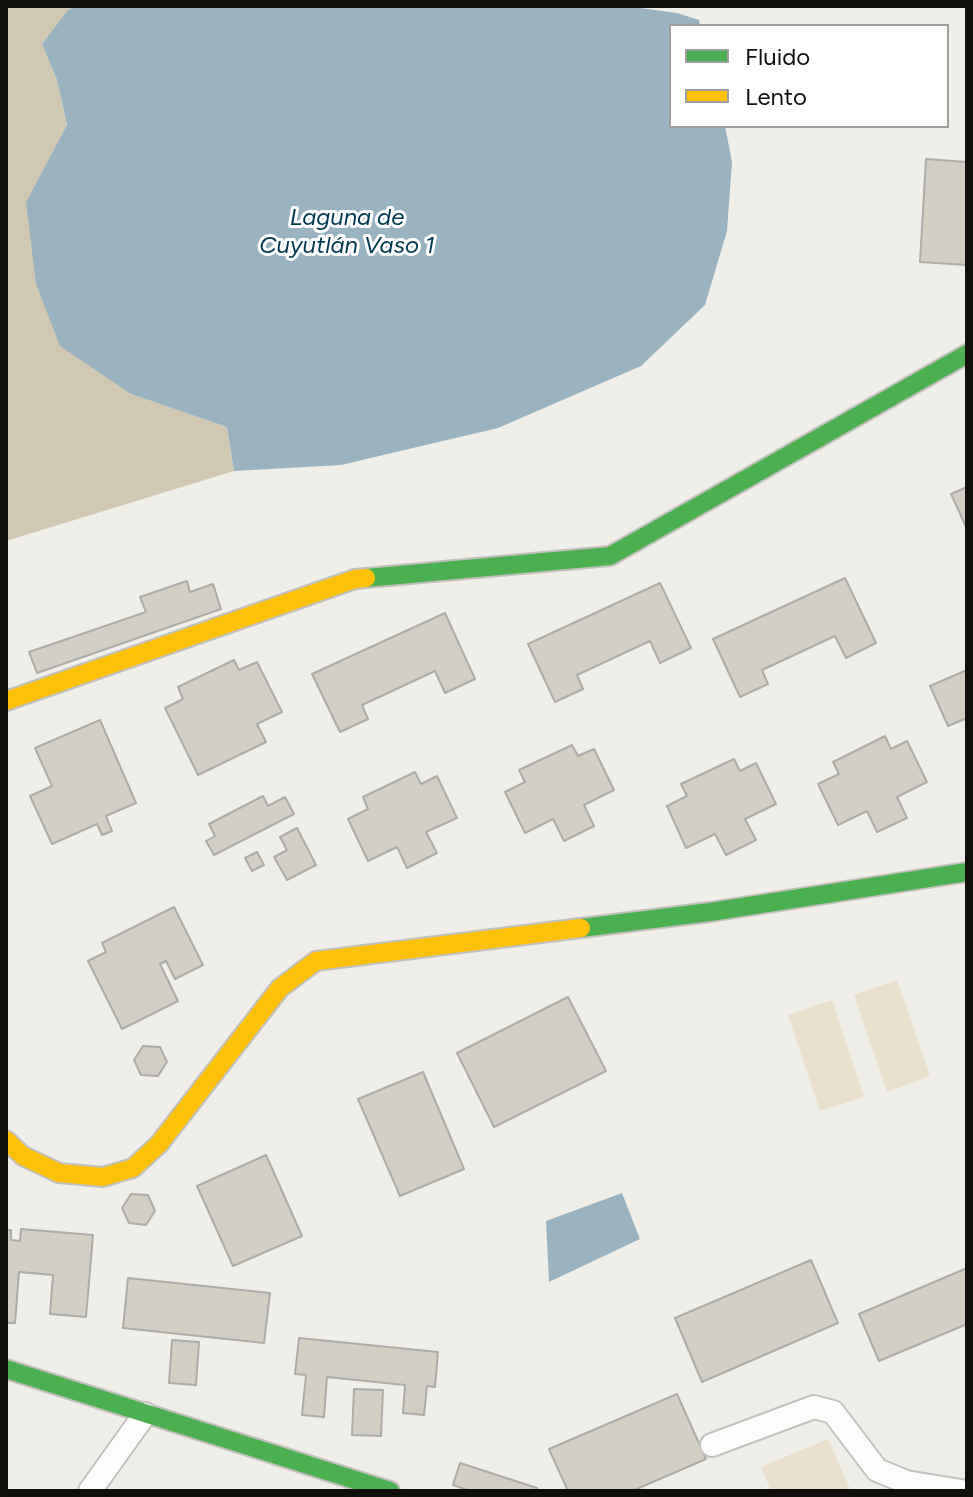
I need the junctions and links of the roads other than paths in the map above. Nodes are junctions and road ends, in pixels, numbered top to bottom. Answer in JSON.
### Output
{"nodes":[{"id":1,"x":967,"y":354,"type":"edge"},
{"id":2,"x":6,"y":701,"type":"edge"},
{"id":3,"x":967,"y":872,"type":"edge"},
{"id":4,"x":6,"y":1140,"type":"edge"},
{"id":5,"x":6,"y":1369,"type":"edge"},
{"id":6,"x":145,"y":1414,"type":"junction"},
{"id":7,"x":712,"y":1445,"type":"dead end"},
{"id":8,"x":90,"y":1491,"type":"edge"},
{"id":9,"x":390,"y":1491,"type":"edge"},
{"id":10,"x":961,"y":1491,"type":"edge"}],
"edges":[{"from":1,"to":2,"type":"street"},
{"from":3,"to":4,"type":"street"},
{"from":5,"to":6,"type":"street"},
{"from":6,"to":8,"type":"street"},
{"from":6,"to":9,"type":"street"},
{"from":7,"to":10,"type":"street"}]}
